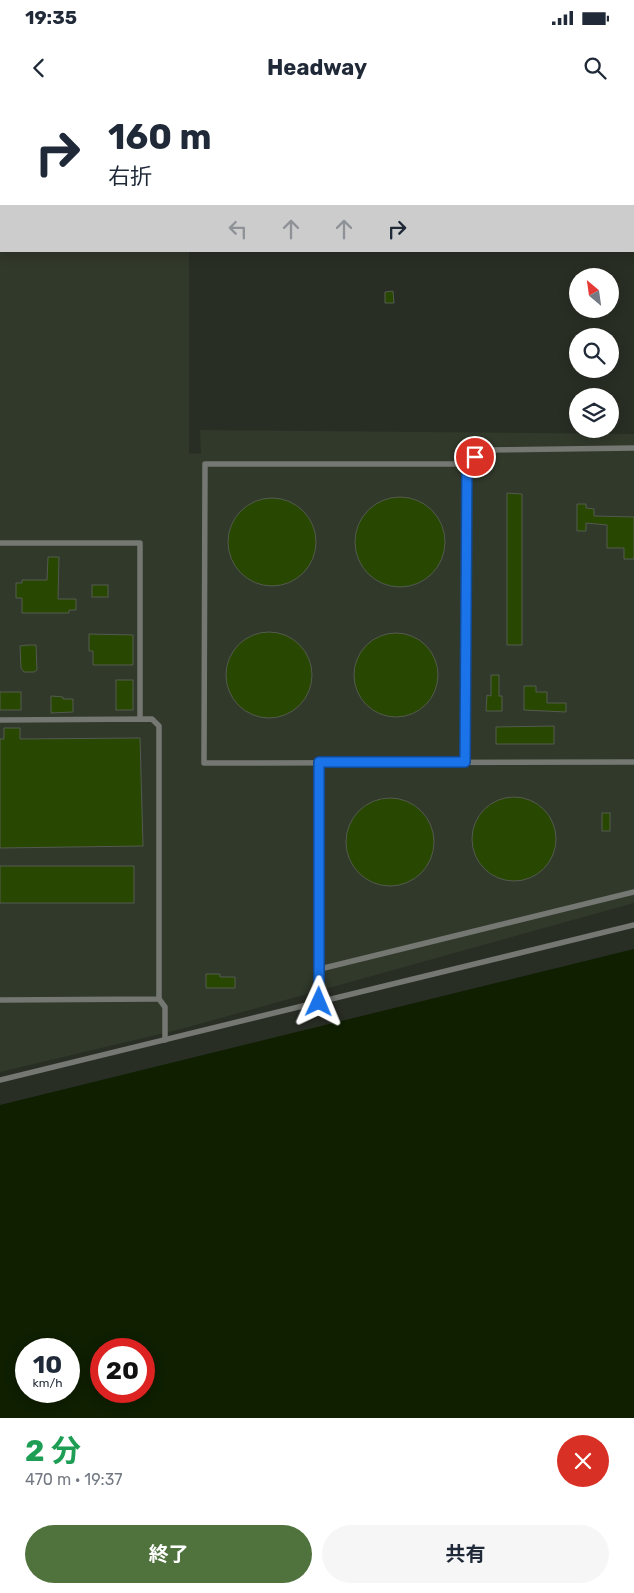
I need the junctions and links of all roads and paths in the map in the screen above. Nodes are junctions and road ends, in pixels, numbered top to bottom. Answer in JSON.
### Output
{"nodes":[{"id":1,"x":634,"y":448,"type":"edge"},
{"id":2,"x":467,"y":464,"type":"junction"},
{"id":3,"x":0,"y":543,"type":"edge"},
{"id":4,"x":140,"y":719,"type":"junction"},
{"id":5,"x":0,"y":720,"type":"edge"},
{"id":6,"x":319,"y":762,"type":"junction"},
{"id":7,"x":465,"y":762,"type":"junction"},
{"id":8,"x":634,"y":762,"type":"edge"},
{"id":9,"x":634,"y":892,"type":"edge"},
{"id":10,"x":634,"y":925,"type":"edge"},
{"id":11,"x":320,"y":969,"type":"junction"},
{"id":12,"x":159,"y":999,"type":"junction"},
{"id":13,"x":0,"y":1000,"type":"edge"},
{"id":14,"x":319,"y":1002,"type":"junction"},
{"id":15,"x":165,"y":1040,"type":"junction"},
{"id":16,"x":0,"y":1080,"type":"edge"}],
"edges":[{"from":1,"to":2,"type":"lane"},
{"from":2,"to":6,"type":"lane"},
{"from":2,"to":7,"type":"lane"},
{"from":3,"to":4,"type":"lane"},
{"from":4,"to":5,"type":"lane"},
{"from":4,"to":12,"type":"lane"},
{"from":6,"to":7,"type":"lane"},
{"from":6,"to":11,"type":"lane"},
{"from":7,"to":8,"type":"lane"},
{"from":9,"to":11,"type":"lane"},
{"from":10,"to":14,"type":"lane"},
{"from":11,"to":14,"type":"lane"},
{"from":12,"to":13,"type":"lane"},
{"from":12,"to":15,"type":"lane"},
{"from":14,"to":15,"type":"lane"},
{"from":15,"to":16,"type":"lane"}]}
